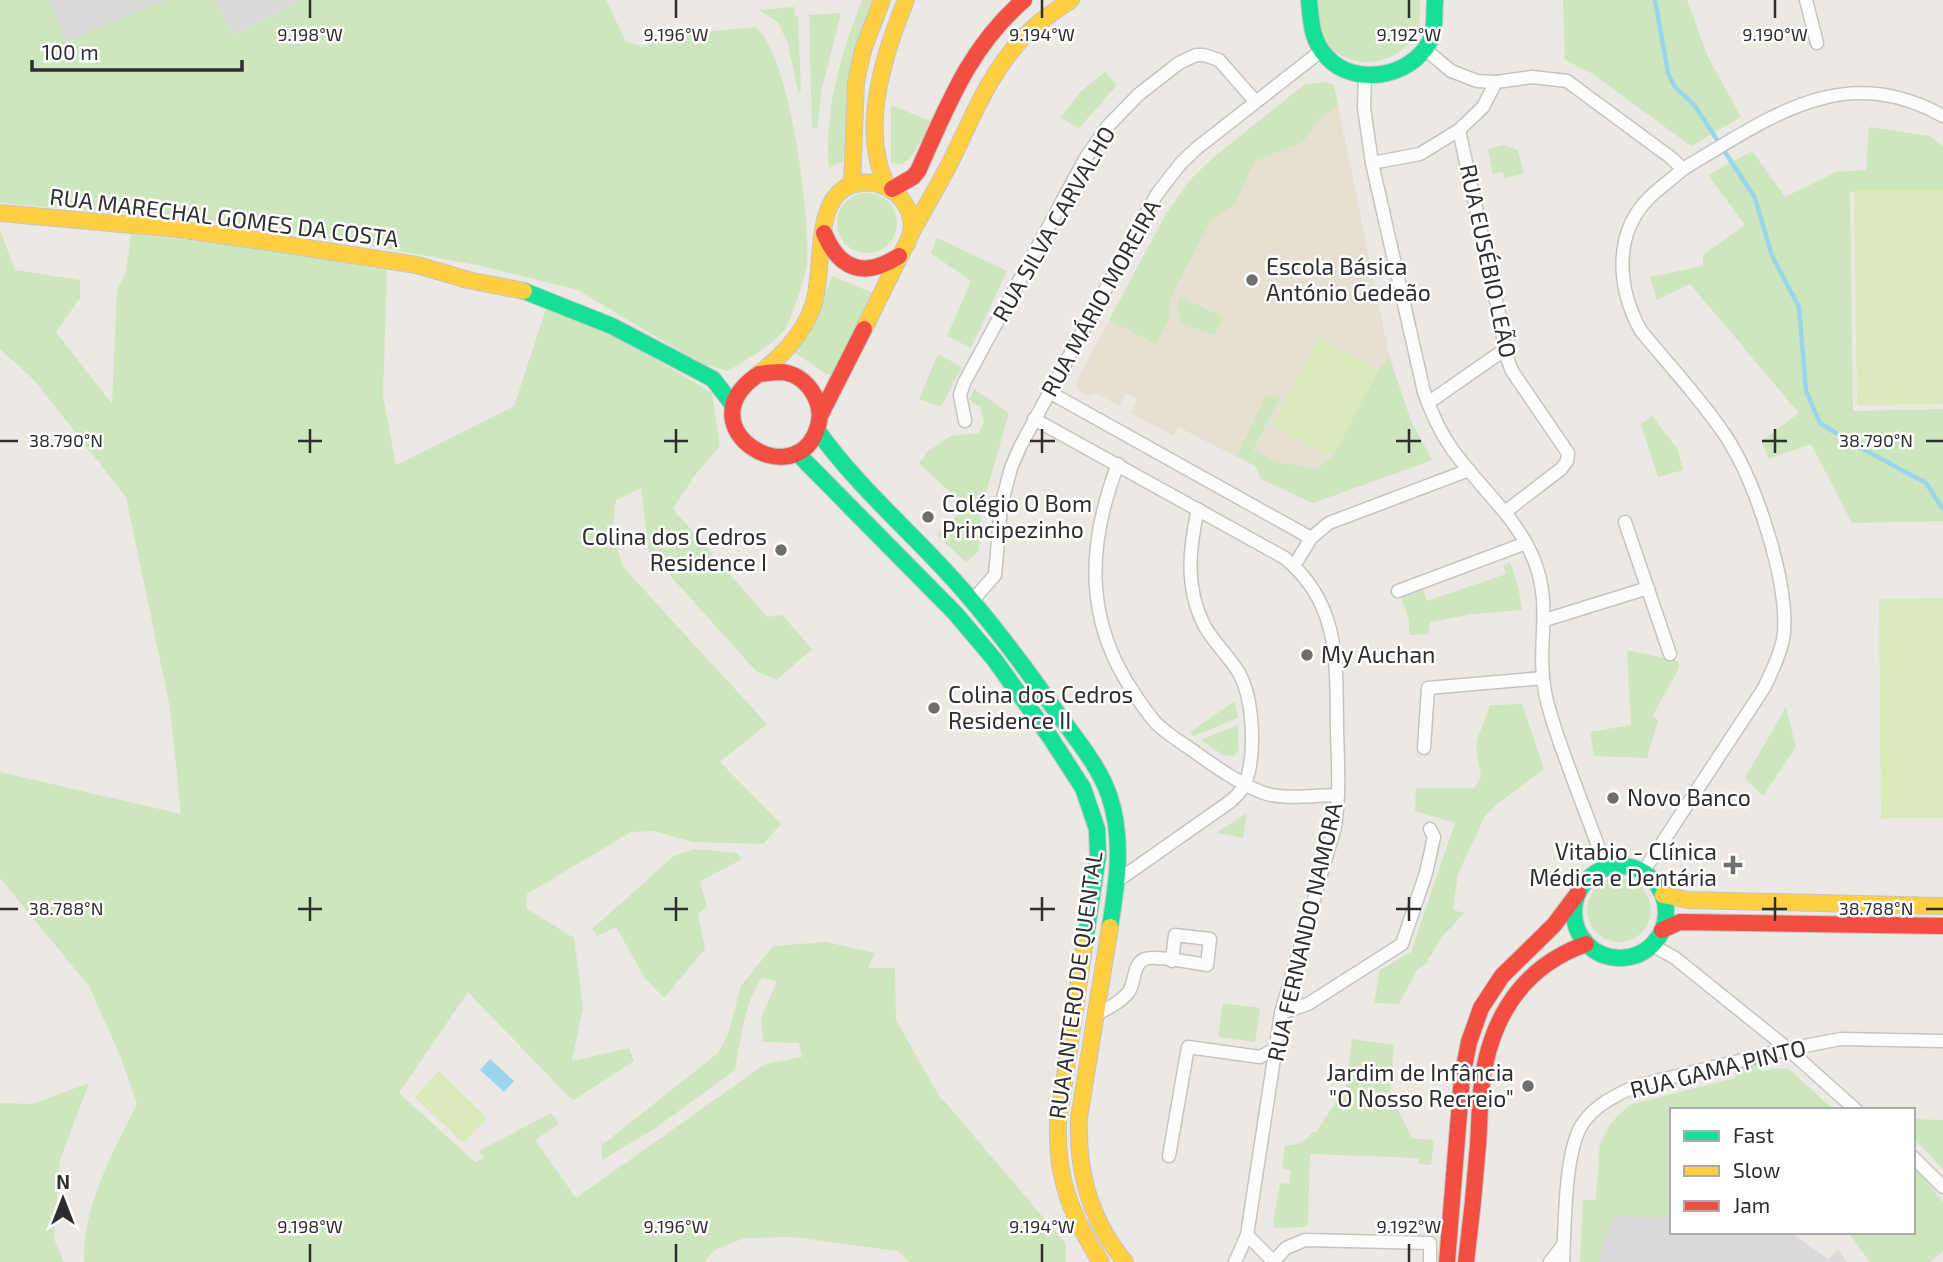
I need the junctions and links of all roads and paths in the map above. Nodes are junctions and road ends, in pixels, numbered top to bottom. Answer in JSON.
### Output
{"nodes":[{"id":1,"x":882,"y":0,"type":"edge"},
{"id":2,"x":906,"y":0,"type":"edge"},
{"id":3,"x":1024,"y":0,"type":"edge"},
{"id":4,"x":1071,"y":0,"type":"edge"},
{"id":5,"x":1435,"y":0,"type":"edge"},
{"id":6,"x":1806,"y":0,"type":"edge"},
{"id":7,"x":1306,"y":3,"type":"edge"},
{"id":8,"x":1817,"y":43,"type":"dead end"},
{"id":9,"x":1425,"y":49,"type":"junction"},
{"id":10,"x":1321,"y":51,"type":"junction"},
{"id":11,"x":1365,"y":76,"type":"junction"},
{"id":12,"x":1496,"y":82,"type":"junction"},
{"id":13,"x":1255,"y":102,"type":"junction"},
{"id":14,"x":1943,"y":116,"type":"edge"},
{"id":15,"x":1459,"y":130,"type":"junction"},
{"id":16,"x":1372,"y":163,"type":"junction"},
{"id":17,"x":1683,"y":169,"type":"junction"},
{"id":18,"x":852,"y":185,"type":"junction"},
{"id":19,"x":889,"y":188,"type":"junction"},
{"id":20,"x":0,"y":213,"type":"edge"},
{"id":21,"x":824,"y":233,"type":"junction"},
{"id":22,"x":911,"y":233,"type":"junction"},
{"id":23,"x":900,"y":256,"type":"junction"},
{"id":24,"x":1504,"y":350,"type":"junction"},
{"id":25,"x":755,"y":376,"type":"junction"},
{"id":26,"x":713,"y":379,"type":"junction"},
{"id":27,"x":1049,"y":392,"type":"junction"},
{"id":28,"x":1427,"y":403,"type":"junction"},
{"id":29,"x":733,"y":405,"type":"junction"},
{"id":30,"x":821,"y":414,"type":"junction"},
{"id":31,"x":1034,"y":419,"type":"junction"},
{"id":32,"x":965,"y":421,"type":"dead end"},
{"id":33,"x":817,"y":430,"type":"junction"},
{"id":34,"x":797,"y":453,"type":"junction"},
{"id":35,"x":1118,"y":464,"type":"junction"},
{"id":36,"x":1469,"y":470,"type":"junction"},
{"id":37,"x":1198,"y":509,"type":"junction"},
{"id":38,"x":1505,"y":512,"type":"junction"},
{"id":39,"x":1625,"y":522,"type":"dead end"},
{"id":40,"x":1311,"y":538,"type":"junction"},
{"id":41,"x":1526,"y":544,"type":"junction"},
{"id":42,"x":1294,"y":566,"type":"junction"},
{"id":43,"x":1648,"y":588,"type":"junction"},
{"id":44,"x":1398,"y":591,"type":"dead end"},
{"id":45,"x":972,"y":601,"type":"junction"},
{"id":46,"x":1545,"y":620,"type":"junction"},
{"id":47,"x":1670,"y":654,"type":"dead end"},
{"id":48,"x":1543,"y":678,"type":"junction"},
{"id":49,"x":1423,"y":748,"type":"dead end"},
{"id":50,"x":1244,"y":784,"type":"junction"},
{"id":51,"x":1338,"y":795,"type":"junction"},
{"id":52,"x":1430,"y":829,"type":"dead end"},
{"id":53,"x":1606,"y":868,"type":"junction"},
{"id":54,"x":1643,"y":872,"type":"junction"},
{"id":55,"x":1117,"y":881,"type":"junction"},
{"id":56,"x":1577,"y":892,"type":"junction"},
{"id":57,"x":1663,"y":895,"type":"junction"},
{"id":58,"x":1943,"y":906,"type":"edge"},
{"id":59,"x":1943,"y":926,"type":"edge"},
{"id":60,"x":1662,"y":930,"type":"junction"},
{"id":61,"x":1586,"y":944,"type":"junction"},
{"id":62,"x":1652,"y":945,"type":"junction"},
{"id":63,"x":1172,"y":961,"type":"dead end"},
{"id":64,"x":1281,"y":1013,"type":"junction"},
{"id":65,"x":1095,"y":1015,"type":"junction"},
{"id":66,"x":1943,"y":1041,"type":"edge"},
{"id":67,"x":1275,"y":1049,"type":"junction"},
{"id":68,"x":1788,"y":1049,"type":"junction"},
{"id":69,"x":1854,"y":1108,"type":"edge"},
{"id":70,"x":1169,"y":1156,"type":"dead end"},
{"id":71,"x":1915,"y":1159,"type":"edge"},
{"id":72,"x":1943,"y":1187,"type":"edge"},
{"id":73,"x":1247,"y":1235,"type":"junction"},
{"id":74,"x":1564,"y":1242,"type":"junction"},
{"id":75,"x":1273,"y":1261,"type":"edge"},
{"id":76,"x":1101,"y":1262,"type":"edge"},
{"id":77,"x":1125,"y":1262,"type":"edge"},
{"id":78,"x":1235,"y":1262,"type":"edge"},
{"id":79,"x":1430,"y":1262,"type":"edge"},
{"id":80,"x":1447,"y":1262,"type":"edge"},
{"id":81,"x":1466,"y":1262,"type":"edge"},
{"id":82,"x":1550,"y":1262,"type":"edge"},
{"id":83,"x":1563,"y":1262,"type":"edge"}],
"edges":[{"from":1,"to":18,"type":"main road"},
{"from":2,"to":19,"type":"main road"},
{"from":3,"to":19,"type":"main road"},
{"from":4,"to":22,"type":"main road"},
{"from":5,"to":9,"type":"main road"},
{"from":6,"to":8,"type":"street"},
{"from":7,"to":10,"type":"main road"},
{"from":9,"to":11,"type":"main road"},
{"from":9,"to":12,"type":"street"},
{"from":10,"to":11,"type":"main road"},
{"from":10,"to":13,"type":"street","name":"RUA MÁRIO MOREIRA"},
{"from":11,"to":16,"type":"street"},
{"from":12,"to":15,"type":"street"},
{"from":12,"to":17,"type":"street"},
{"from":13,"to":27,"type":"street","name":"RUA MÁRIO MOREIRA"},
{"from":13,"to":32,"type":"street","name":"RUA SILVA CARVALHO"},
{"from":14,"to":17,"type":"street"},
{"from":15,"to":16,"type":"street"},
{"from":15,"to":24,"type":"street","name":"RUA EUSÉBIO LEÃO"},
{"from":16,"to":28,"type":"street"},
{"from":17,"to":54,"type":"street"},
{"from":18,"to":19,"type":"main road"},
{"from":18,"to":21,"type":"main road"},
{"from":19,"to":22,"type":"main road"},
{"from":20,"to":26,"type":"main road","name":"RUA MARECHAL GOMES DA COSTA"},
{"from":21,"to":23,"type":"main road"},
{"from":21,"to":25,"type":"main road"},
{"from":22,"to":23,"type":"main road"},
{"from":23,"to":30,"type":"main road"},
{"from":24,"to":28,"type":"street"},
{"from":24,"to":38,"type":"street","name":"RUA EUSÉBIO LEÃO"},
{"from":25,"to":26,"type":"main road","name":"RUA MARECHAL GOMES DA COSTA"},
{"from":25,"to":29,"type":"main road"},
{"from":25,"to":30,"type":"main road"},
{"from":26,"to":29,"type":"main road","name":"RUA MARECHAL GOMES DA COSTA"},
{"from":27,"to":31,"type":"street","name":"RUA MÁRIO MOREIRA"},
{"from":27,"to":40,"type":"street"},
{"from":28,"to":36,"type":"street"},
{"from":29,"to":34,"type":"main road"},
{"from":30,"to":33,"type":"main road"},
{"from":31,"to":35,"type":"street","name":"RUA FERNANDO NAMORA"},
{"from":31,"to":45,"type":"street","name":"RUA MÁRIO MOREIRA"},
{"from":33,"to":34,"type":"main road"},
{"from":33,"to":45,"type":"main road","name":"RUA ANTERO DE QUENTAL"},
{"from":34,"to":76,"type":"main road","name":"RUA ANTERO DE QUENTAL"},
{"from":35,"to":37,"type":"street","name":"RUA FERNANDO NAMORA"},
{"from":35,"to":50,"type":"street"},
{"from":36,"to":38,"type":"street"},
{"from":36,"to":40,"type":"street"},
{"from":37,"to":42,"type":"street","name":"RUA FERNANDO NAMORA"},
{"from":37,"to":50,"type":"street"},
{"from":38,"to":41,"type":"street"},
{"from":39,"to":43,"type":"street"},
{"from":40,"to":42,"type":"street"},
{"from":41,"to":44,"type":"street"},
{"from":41,"to":46,"type":"street"},
{"from":42,"to":51,"type":"street","name":"RUA FERNANDO NAMORA"},
{"from":43,"to":46,"type":"street"},
{"from":43,"to":47,"type":"street"},
{"from":45,"to":55,"type":"main road","name":"RUA ANTERO DE QUENTAL"},
{"from":46,"to":48,"type":"street"},
{"from":48,"to":49,"type":"street"},
{"from":48,"to":53,"type":"street"},
{"from":50,"to":51,"type":"street"},
{"from":50,"to":55,"type":"street"},
{"from":51,"to":64,"type":"street","name":"RUA FERNANDO NAMORA"},
{"from":52,"to":64,"type":"street"},
{"from":53,"to":54,"type":"main road"},
{"from":53,"to":56,"type":"main road"},
{"from":54,"to":57,"type":"main road"},
{"from":55,"to":65,"type":"main road","name":"RUA ANTERO DE QUENTAL"},
{"from":56,"to":61,"type":"main road"},
{"from":56,"to":80,"type":"main road"},
{"from":57,"to":58,"type":"main road"},
{"from":57,"to":60,"type":"main road"},
{"from":59,"to":60,"type":"main road"},
{"from":60,"to":62,"type":"main road"},
{"from":61,"to":62,"type":"main road"},
{"from":61,"to":81,"type":"main road"},
{"from":62,"to":68,"type":"street"},
{"from":63,"to":65,"type":"street"},
{"from":64,"to":67,"type":"street","name":"RUA FERNANDO NAMORA"},
{"from":65,"to":77,"type":"main road","name":"RUA ANTERO DE QUENTAL"},
{"from":66,"to":68,"type":"street","name":"RUA GAMA PINTO"},
{"from":67,"to":70,"type":"street"},
{"from":67,"to":73,"type":"street","name":"RUA FERNANDO NAMORA"},
{"from":68,"to":69,"type":"street"},
{"from":68,"to":74,"type":"street","name":"RUA GAMA PINTO"},
{"from":71,"to":72,"type":"street"},
{"from":73,"to":75,"type":"street"},
{"from":73,"to":78,"type":"street","name":"RUA FERNANDO NAMORA"},
{"from":74,"to":82,"type":"street"},
{"from":74,"to":83,"type":"street","name":"RUA GAMA PINTO"},
{"from":75,"to":79,"type":"street"}]}
